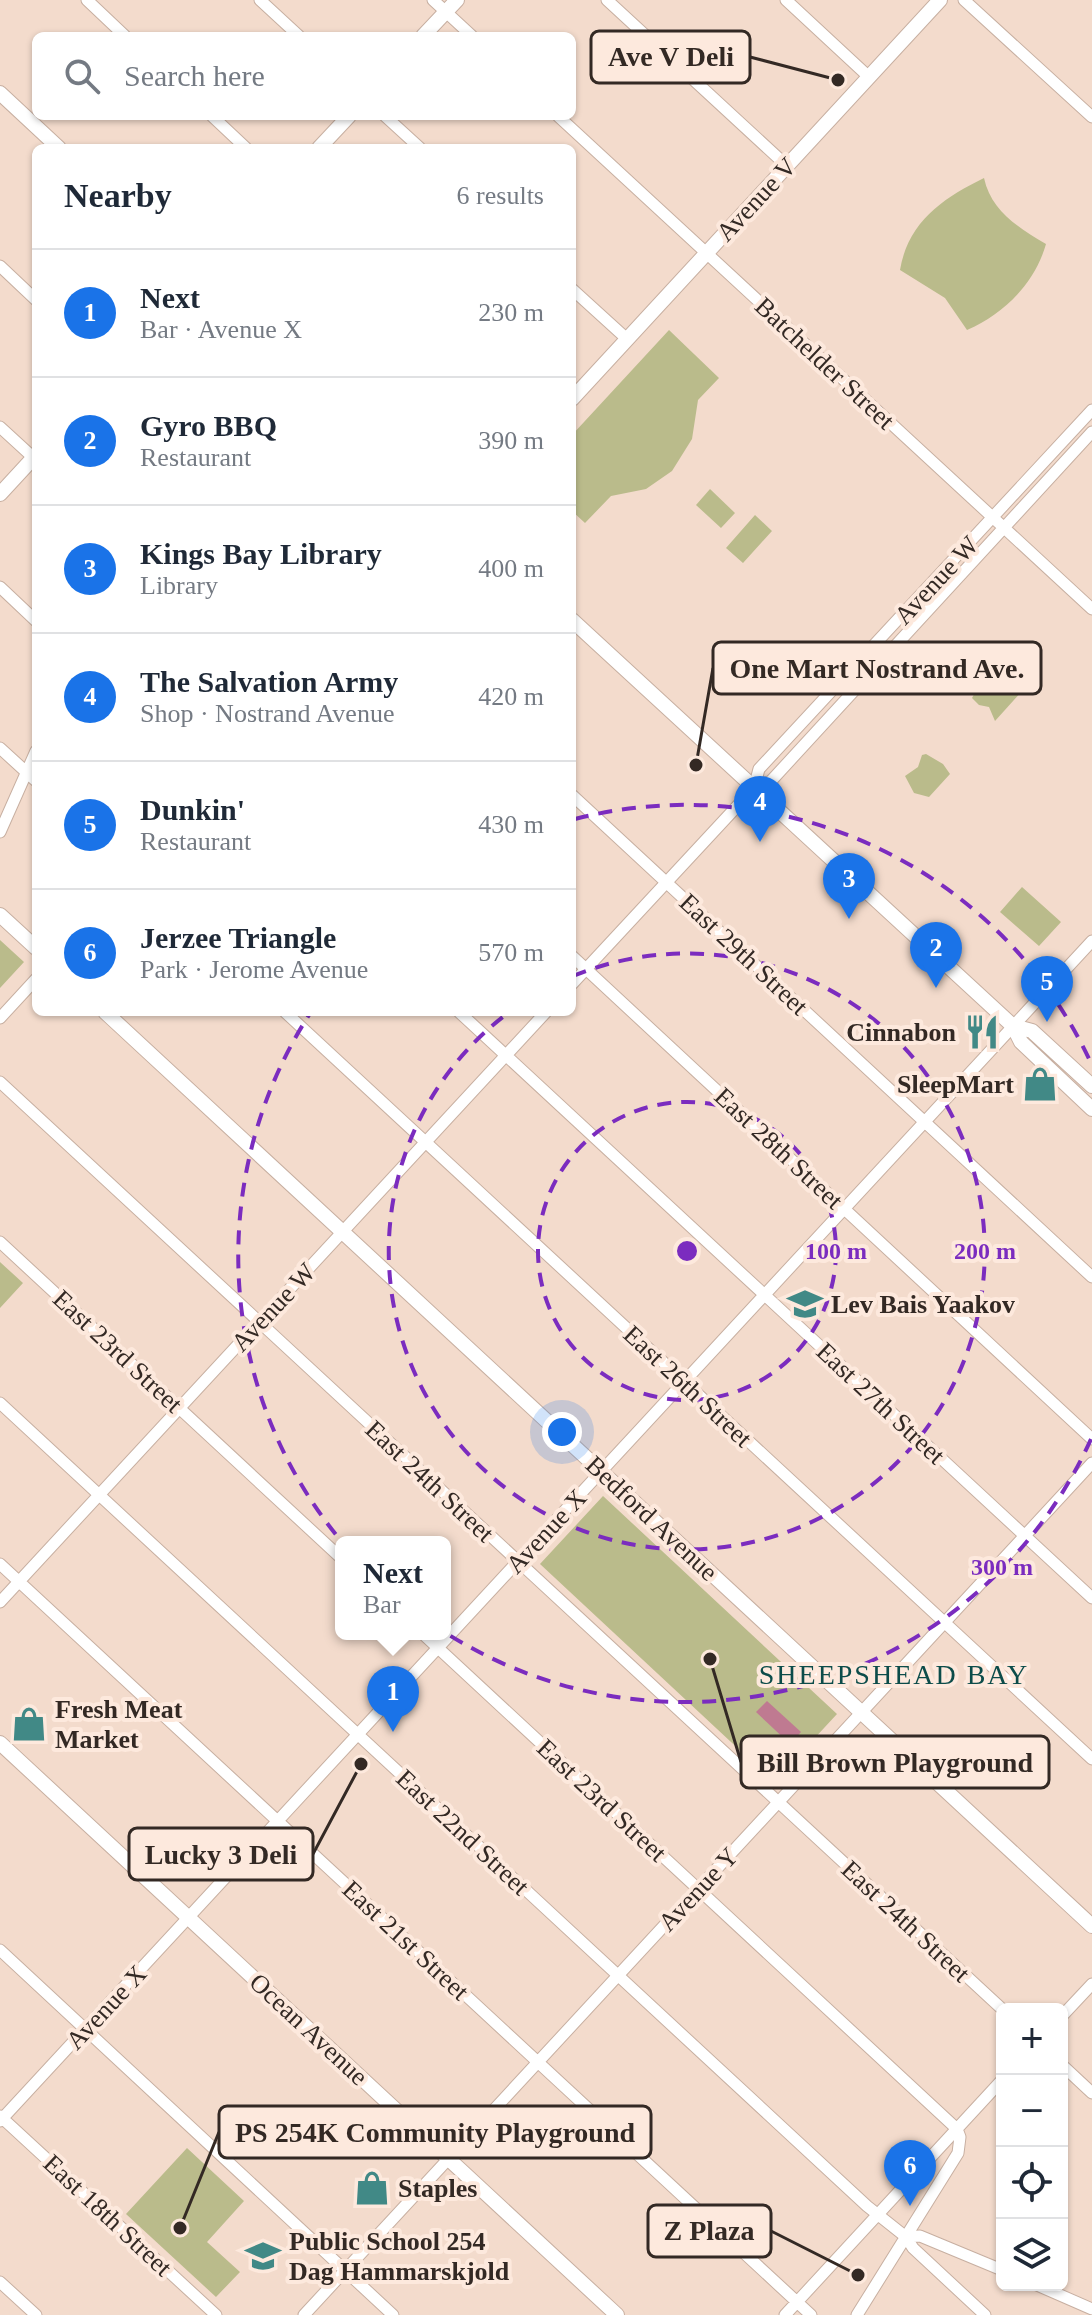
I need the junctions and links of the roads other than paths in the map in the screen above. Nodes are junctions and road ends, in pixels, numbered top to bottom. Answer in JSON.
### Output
{"nodes":[{"id":1,"x":87,"y":0,"type":"edge"},
{"id":2,"x":260,"y":0,"type":"edge"},
{"id":3,"x":433,"y":0,"type":"edge"},
{"id":4,"x":457,"y":0,"type":"edge"},
{"id":5,"x":607,"y":0,"type":"edge"},
{"id":6,"x":786,"y":0,"type":"edge"},
{"id":7,"x":940,"y":0,"type":"edge"},
{"id":8,"x":964,"y":0,"type":"edge"},
{"id":9,"x":446,"y":12,"type":"junction"},
{"id":10,"x":121,"y":32,"type":"edge"},
{"id":11,"x":295,"y":32,"type":"edge"},
{"id":12,"x":427,"y":32,"type":"edge"},
{"id":13,"x":468,"y":32,"type":"edge"},
{"id":14,"x":869,"y":77,"type":"junction"},
{"id":15,"x":0,"y":93,"type":"edge"},
{"id":16,"x":1092,"y":117,"type":"edge"},
{"id":17,"x":216,"y":120,"type":"edge"},
{"id":18,"x":345,"y":120,"type":"edge"},
{"id":19,"x":389,"y":120,"type":"edge"},
{"id":20,"x":562,"y":120,"type":"edge"},
{"id":21,"x":55,"y":144,"type":"edge"},
{"id":22,"x":242,"y":144,"type":"edge"},
{"id":23,"x":323,"y":144,"type":"edge"},
{"id":24,"x":416,"y":144,"type":"edge"},
{"id":25,"x":787,"y":166,"type":"junction"},
{"id":26,"x":707,"y":253,"type":"junction"},
{"id":27,"x":0,"y":266,"type":"edge"},
{"id":28,"x":576,"y":293,"type":"edge"},
{"id":29,"x":32,"y":296,"type":"edge"},
{"id":30,"x":627,"y":339,"type":"junction"},
{"id":31,"x":576,"y":395,"type":"edge"},
{"id":32,"x":1092,"y":410,"type":"edge"},
{"id":33,"x":0,"y":427,"type":"edge"},
{"id":34,"x":1092,"y":432,"type":"edge"},
{"id":35,"x":32,"y":455,"type":"edge"},
{"id":36,"x":32,"y":461,"type":"edge"},
{"id":37,"x":0,"y":494,"type":"edge"},
{"id":38,"x":993,"y":518,"type":"junction"},
{"id":39,"x":1003,"y":528,"type":"junction"},
{"id":40,"x":0,"y":587,"type":"edge"},
{"id":41,"x":1092,"y":609,"type":"edge"},
{"id":42,"x":32,"y":617,"type":"edge"},
{"id":43,"x":576,"y":624,"type":"edge"},
{"id":44,"x":0,"y":748,"type":"edge"},
{"id":45,"x":31,"y":777,"type":"edge"},
{"id":46,"x":754,"y":788,"type":"junction"},
{"id":47,"x":576,"y":799,"type":"edge"},
{"id":48,"x":0,"y":832,"type":"edge"},
{"id":49,"x":666,"y":882,"type":"junction"},
{"id":50,"x":0,"y":915,"type":"edge"},
{"id":51,"x":1092,"y":941,"type":"edge"},
{"id":52,"x":32,"y":944,"type":"edge"},
{"id":53,"x":576,"y":960,"type":"edge"},
{"id":54,"x":586,"y":969,"type":"junction"},
{"id":55,"x":576,"y":980,"type":"edge"},
{"id":56,"x":32,"y":983,"type":"edge"},
{"id":57,"x":109,"y":1016,"type":"edge"},
{"id":58,"x":289,"y":1016,"type":"edge"},
{"id":59,"x":463,"y":1016,"type":"edge"},
{"id":60,"x":542,"y":1016,"type":"edge"},
{"id":61,"x":0,"y":1018,"type":"edge"},
{"id":62,"x":1013,"y":1026,"type":"junction"},
{"id":63,"x":506,"y":1055,"type":"junction"},
{"id":64,"x":0,"y":1082,"type":"edge"},
{"id":65,"x":1092,"y":1086,"type":"edge"},
{"id":66,"x":1092,"y":1109,"type":"edge"},
{"id":67,"x":925,"y":1122,"type":"junction"},
{"id":68,"x":426,"y":1142,"type":"junction"},
{"id":69,"x":844,"y":1209,"type":"junction"},
{"id":70,"x":343,"y":1232,"type":"junction"},
{"id":71,"x":0,"y":1242,"type":"edge"},
{"id":72,"x":1092,"y":1277,"type":"edge"},
{"id":73,"x":764,"y":1295,"type":"junction"},
{"id":74,"x":260,"y":1322,"type":"junction"},
{"id":75,"x":683,"y":1383,"type":"junction"},
{"id":76,"x":0,"y":1403,"type":"edge"},
{"id":77,"x":180,"y":1408,"type":"junction"},
{"id":78,"x":1092,"y":1439,"type":"edge"},
{"id":79,"x":1092,"y":1463,"type":"edge"},
{"id":80,"x":602,"y":1471,"type":"junction"},
{"id":81,"x":99,"y":1495,"type":"junction"},
{"id":82,"x":1025,"y":1536,"type":"junction"},
{"id":83,"x":335,"y":1552,"type":"edge"},
{"id":84,"x":518,"y":1562,"type":"junction"},
{"id":85,"x":0,"y":1564,"type":"edge"},
{"id":86,"x":19,"y":1582,"type":"junction"},
{"id":87,"x":1092,"y":1598,"type":"edge"},
{"id":88,"x":0,"y":1602,"type":"edge"},
{"id":89,"x":945,"y":1623,"type":"junction"},
{"id":90,"x":451,"y":1634,"type":"edge"},
{"id":91,"x":429,"y":1640,"type":"edge"},
{"id":92,"x":445,"y":1640,"type":"edge"},
{"id":93,"x":438,"y":1648,"type":"junction"},
{"id":94,"x":862,"y":1712,"type":"junction"},
{"id":95,"x":358,"y":1735,"type":"junction"},
{"id":96,"x":0,"y":1743,"type":"edge"},
{"id":97,"x":1092,"y":1759,"type":"edge"},
{"id":98,"x":778,"y":1802,"type":"junction"},
{"id":99,"x":278,"y":1822,"type":"junction"},
{"id":100,"x":698,"y":1889,"type":"junction"},
{"id":101,"x":189,"y":1918,"type":"junction"},
{"id":102,"x":1092,"y":1926,"type":"edge"},
{"id":103,"x":0,"y":1950,"type":"edge"},
{"id":104,"x":618,"y":1975,"type":"junction"},
{"id":105,"x":1092,"y":1984,"type":"edge"},
{"id":106,"x":996,"y":2003,"type":"edge"},
{"id":107,"x":1068,"y":2010,"type":"edge"},
{"id":108,"x":85,"y":2030,"type":"junction"},
{"id":109,"x":538,"y":2062,"type":"junction"},
{"id":110,"x":1068,"y":2071,"type":"edge"},
{"id":111,"x":996,"y":2087,"type":"edge"},
{"id":112,"x":1092,"y":2093,"type":"edge"},
{"id":113,"x":1,"y":2118,"type":"edge"},
{"id":114,"x":957,"y":2129,"type":"junction"},
{"id":115,"x":448,"y":2159,"type":"junction"},
{"id":116,"x":877,"y":2215,"type":"junction"},
{"id":117,"x":906,"y":2237,"type":"junction"},
{"id":118,"x":996,"y":2268,"type":"edge"},
{"id":119,"x":345,"y":2270,"type":"junction"},
{"id":120,"x":0,"y":2282,"type":"edge"},
{"id":121,"x":1051,"y":2291,"type":"edge"},
{"id":122,"x":797,"y":2302,"type":"junction"},
{"id":123,"x":1092,"y":2309,"type":"edge"},
{"id":124,"x":36,"y":2315,"type":"edge"},
{"id":125,"x":216,"y":2315,"type":"edge"},
{"id":126,"x":304,"y":2315,"type":"edge"},
{"id":127,"x":393,"y":2315,"type":"edge"},
{"id":128,"x":617,"y":2315,"type":"edge"},
{"id":129,"x":785,"y":2315,"type":"edge"},
{"id":130,"x":811,"y":2315,"type":"edge"},
{"id":131,"x":857,"y":2315,"type":"edge"},
{"id":132,"x":985,"y":2315,"type":"edge"}],
"edges":[{"from":1,"to":10,"type":"street"},
{"from":2,"to":11,"type":"street"},
{"from":3,"to":9,"type":"street"},
{"from":4,"to":9,"type":"main road"},
{"from":5,"to":25,"type":"street"},
{"from":6,"to":14,"type":"street"},
{"from":7,"to":14,"type":"main road","name":"Avenue V"},
{"from":8,"to":16,"type":"street"},
{"from":9,"to":12,"type":"main road"},
{"from":9,"to":13,"type":"street"},
{"from":14,"to":25,"type":"main road","name":"Avenue V"},
{"from":15,"to":21,"type":"main road"},
{"from":17,"to":22,"type":"street"},
{"from":18,"to":23,"type":"main road"},
{"from":19,"to":24,"type":"street"},
{"from":20,"to":26,"type":"street","name":"Batchelder Street"},
{"from":25,"to":26,"type":"main road","name":"Avenue V"},
{"from":26,"to":30,"type":"main road","name":"Avenue V"},
{"from":26,"to":38,"type":"street","name":"Batchelder Street"},
{"from":27,"to":29,"type":"street"},
{"from":28,"to":30,"type":"street"},
{"from":30,"to":31,"type":"main road","name":"Avenue V"},
{"from":32,"to":38,"type":"street","name":"Avenue W"},
{"from":33,"to":35,"type":"street"},
{"from":34,"to":39,"type":"street","name":"Avenue W"},
{"from":36,"to":37,"type":"main road"},
{"from":38,"to":39,"type":"street","name":"Batchelder Street"},
{"from":38,"to":46,"type":"street","name":"Avenue W"},
{"from":39,"to":41,"type":"street","name":"Batchelder Street"},
{"from":39,"to":46,"type":"street","name":"Avenue W"},
{"from":40,"to":42,"type":"street"},
{"from":43,"to":46,"type":"main road"},
{"from":44,"to":45,"type":"street"},
{"from":45,"to":48,"type":"street"},
{"from":46,"to":49,"type":"street","name":"Avenue W"},
{"from":46,"to":62,"type":"main road"},
{"from":47,"to":49,"type":"street","name":"East 29th Street"},
{"from":49,"to":54,"type":"street","name":"Avenue W"},
{"from":49,"to":67,"type":"street","name":"East 29th Street"},
{"from":50,"to":52,"type":"main road"},
{"from":51,"to":62,"type":"street","name":"Avenue X"},
{"from":53,"to":54,"type":"street","name":"East 28th Street"},
{"from":54,"to":55,"type":"street","name":"Avenue W"},
{"from":54,"to":69,"type":"street","name":"East 28th Street"},
{"from":56,"to":61,"type":"street"},
{"from":57,"to":70,"type":"main road","name":"Bedford Avenue"},
{"from":58,"to":68,"type":"street","name":"East 26th Street"},
{"from":59,"to":63,"type":"street","name":"East 27th Street"},
{"from":60,"to":63,"type":"street","name":"Avenue W"},
{"from":62,"to":65,"type":"main road"},
{"from":62,"to":66,"type":"main road"},
{"from":62,"to":67,"type":"street","name":"Avenue X"},
{"from":63,"to":68,"type":"street","name":"Avenue W"},
{"from":63,"to":73,"type":"street","name":"East 27th Street"},
{"from":64,"to":74,"type":"street","name":"East 24th Street"},
{"from":67,"to":69,"type":"street","name":"Avenue X"},
{"from":67,"to":72,"type":"street","name":"East 29th Street"},
{"from":68,"to":70,"type":"street","name":"Avenue W"},
{"from":68,"to":75,"type":"street","name":"East 26th Street"},
{"from":69,"to":73,"type":"street","name":"Avenue X"},
{"from":69,"to":78,"type":"street","name":"East 28th Street"},
{"from":70,"to":74,"type":"street","name":"Avenue W"},
{"from":70,"to":80,"type":"main road","name":"Bedford Avenue"},
{"from":71,"to":77,"type":"street","name":"East 23rd Street"},
{"from":73,"to":75,"type":"street","name":"Avenue X"},
{"from":73,"to":82,"type":"street","name":"East 27th Street"},
{"from":74,"to":77,"type":"street","name":"Avenue W"},
{"from":74,"to":84,"type":"street","name":"East 24th Street"},
{"from":75,"to":80,"type":"street","name":"Avenue X"},
{"from":75,"to":89,"type":"street","name":"East 26th Street"},
{"from":76,"to":81,"type":"street","name":"East 22nd Street"},
{"from":77,"to":81,"type":"street","name":"Avenue W"},
{"from":77,"to":83,"type":"street","name":"East 23rd Street"},
{"from":79,"to":82,"type":"street","name":"Avenue Y"},
{"from":80,"to":84,"type":"street","name":"Avenue X"},
{"from":80,"to":94,"type":"main road","name":"Bedford Avenue"},
{"from":81,"to":86,"type":"street","name":"Avenue W"},
{"from":81,"to":95,"type":"street","name":"East 22nd Street"},
{"from":82,"to":87,"type":"street","name":"East 27th Street"},
{"from":82,"to":89,"type":"street","name":"Avenue Y"},
{"from":84,"to":90,"type":"street","name":"Avenue X"},
{"from":84,"to":98,"type":"street","name":"East 24th Street"},
{"from":85,"to":86,"type":"street","name":"East 21st Street"},
{"from":86,"to":88,"type":"street","name":"Avenue W"},
{"from":86,"to":99,"type":"street","name":"East 21st Street"},
{"from":89,"to":94,"type":"street","name":"Avenue Y"},
{"from":89,"to":97,"type":"street","name":"East 26th Street"},
{"from":91,"to":93,"type":"street","name":"East 23rd Street"},
{"from":92,"to":93,"type":"street","name":"Avenue X"},
{"from":93,"to":95,"type":"street","name":"Avenue X"},
{"from":93,"to":100,"type":"street","name":"East 23rd Street"},
{"from":94,"to":98,"type":"street","name":"Avenue Y"},
{"from":94,"to":102,"type":"main road","name":"Bedford Avenue"},
{"from":95,"to":99,"type":"street","name":"Avenue X"},
{"from":95,"to":104,"type":"street","name":"East 22nd Street"},
{"from":96,"to":101,"type":"main road","name":"Ocean Avenue"},
{"from":98,"to":100,"type":"street","name":"Avenue Y"},
{"from":98,"to":106,"type":"street","name":"East 24th Street"},
{"from":99,"to":101,"type":"street","name":"Avenue X"},
{"from":99,"to":109,"type":"street","name":"East 21st Street"},
{"from":100,"to":104,"type":"street","name":"Avenue Y"},
{"from":100,"to":114,"type":"street","name":"East 23rd Street"},
{"from":101,"to":108,"type":"street","name":"Avenue X"},
{"from":101,"to":115,"type":"main road","name":"Ocean Avenue"},
{"from":103,"to":108,"type":"street"},
{"from":104,"to":109,"type":"street","name":"Avenue Y"},
{"from":104,"to":116,"type":"street","name":"East 22nd Street"},
{"from":105,"to":107,"type":"street"},
{"from":108,"to":113,"type":"street","name":"Avenue X"},
{"from":108,"to":119,"type":"street"},
{"from":109,"to":115,"type":"street","name":"Avenue Y"},
{"from":109,"to":122,"type":"street","name":"East 21st Street"},
{"from":110,"to":112,"type":"street"},
{"from":111,"to":114,"type":"street"},
{"from":113,"to":125,"type":"street","name":"East 18th Street"},
{"from":114,"to":116,"type":"street"},
{"from":114,"to":117,"type":"street"},
{"from":115,"to":119,"type":"street","name":"Avenue Y"},
{"from":115,"to":128,"type":"main road","name":"Ocean Avenue"},
{"from":116,"to":117,"type":"street","name":"East 22nd Street"},
{"from":116,"to":122,"type":"street"},
{"from":117,"to":118,"type":"street"},
{"from":117,"to":131,"type":"street"},
{"from":117,"to":132,"type":"street"},
{"from":119,"to":126,"type":"street","name":"Avenue Y"},
{"from":119,"to":127,"type":"street"},
{"from":120,"to":124,"type":"street"},
{"from":121,"to":123,"type":"street"},
{"from":122,"to":129,"type":"street"},
{"from":122,"to":130,"type":"street","name":"East 21st Street"}]}
